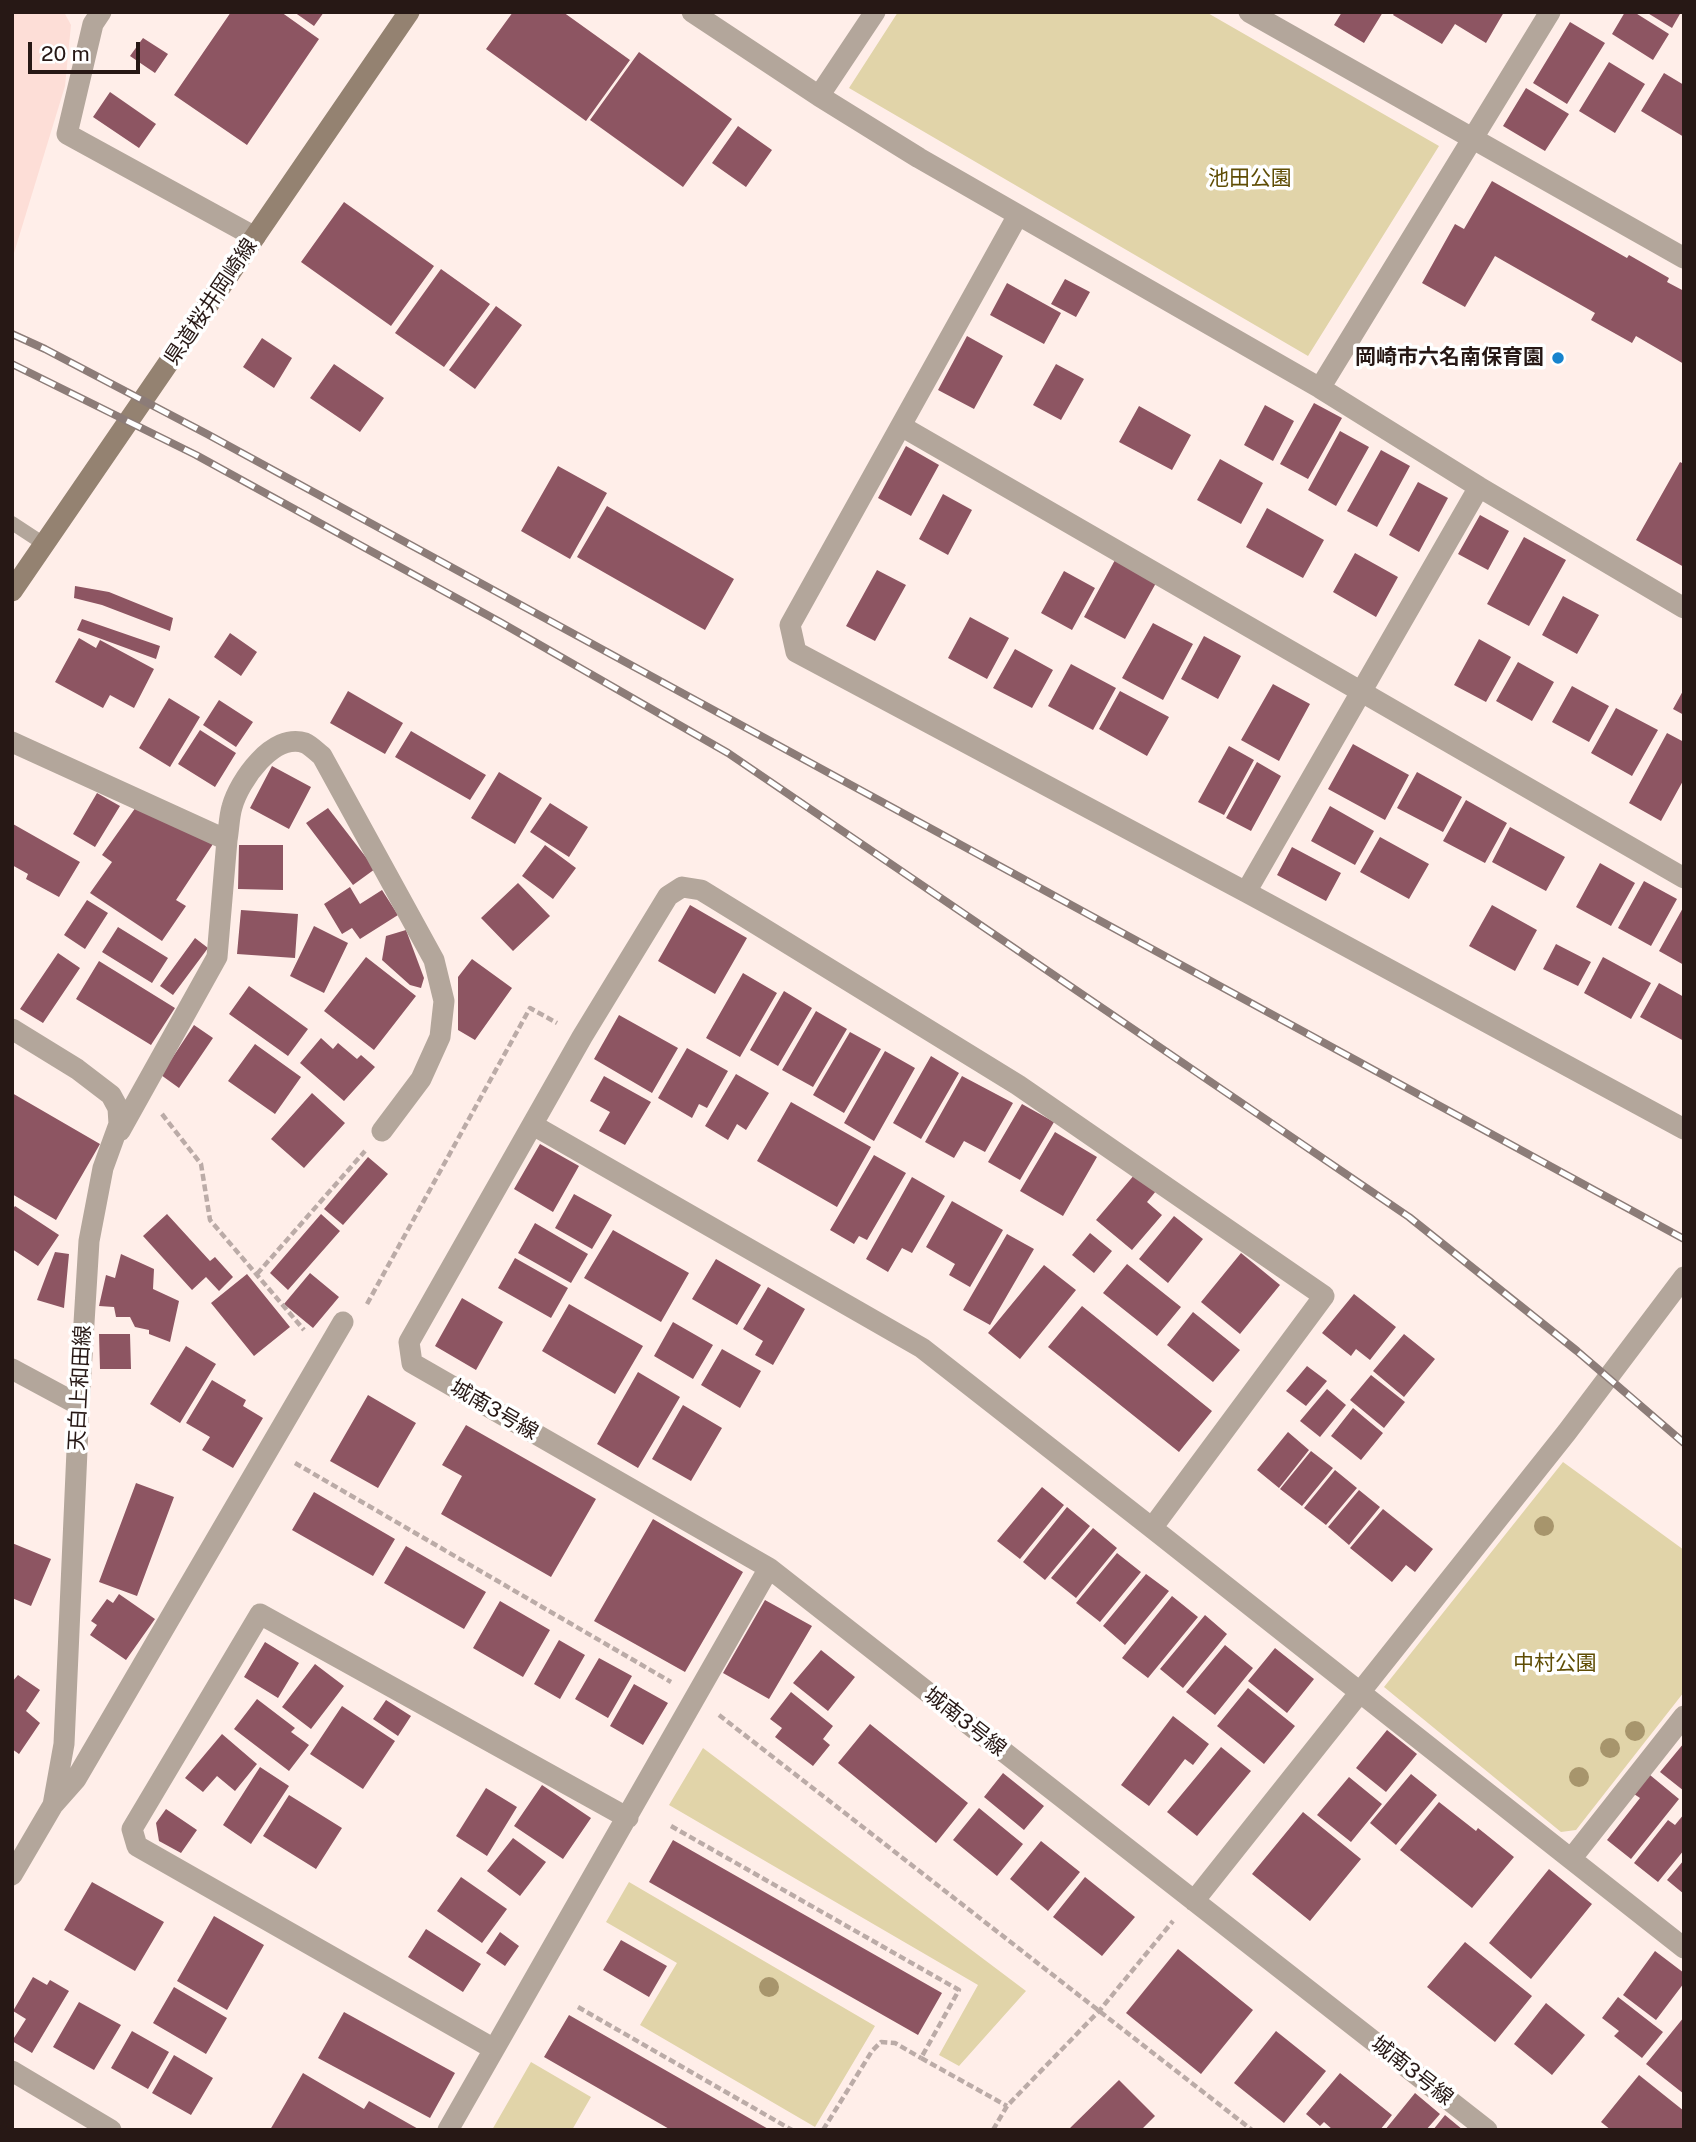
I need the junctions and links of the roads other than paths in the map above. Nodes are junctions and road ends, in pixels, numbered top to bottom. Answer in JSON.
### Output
{"nodes":[{"id":1,"x":101,"y":12,"type":"edge"},
{"id":2,"x":409,"y":12,"type":"edge"},
{"id":3,"x":692,"y":12,"type":"edge"},
{"id":4,"x":875,"y":12,"type":"edge"},
{"id":5,"x":1249,"y":12,"type":"edge"},
{"id":6,"x":1550,"y":12,"type":"edge"},
{"id":7,"x":819,"y":96,"type":"junction"},
{"id":8,"x":1471,"y":138,"type":"junction"},
{"id":9,"x":1018,"y":215,"type":"junction"},
{"id":10,"x":255,"y":237,"type":"junction"},
{"id":11,"x":1684,"y":258,"type":"edge"},
{"id":12,"x":1320,"y":388,"type":"junction"},
{"id":13,"x":901,"y":426,"type":"junction"},
{"id":14,"x":1479,"y":487,"type":"junction"},
{"id":15,"x":12,"y":523,"type":"edge"},
{"id":16,"x":44,"y":544,"type":"junction"},
{"id":17,"x":12,"y":591,"type":"edge"},
{"id":18,"x":1684,"y":608,"type":"edge"},
{"id":19,"x":1361,"y":693,"type":"junction"},
{"id":20,"x":12,"y":742,"type":"edge"},
{"id":21,"x":227,"y":840,"type":"junction"},
{"id":22,"x":1684,"y":878,"type":"edge"},
{"id":23,"x":1246,"y":892,"type":"junction"},
{"id":24,"x":12,"y":1030,"type":"edge"},
{"id":25,"x":533,"y":1125,"type":"junction"},
{"id":26,"x":1684,"y":1129,"type":"edge"},
{"id":27,"x":382,"y":1131,"type":"road end"},
{"id":28,"x":114,"y":1142,"type":"junction"},
{"id":29,"x":1684,"y":1277,"type":"edge"},
{"id":30,"x":343,"y":1322,"type":"dead end"},
{"id":31,"x":12,"y":1368,"type":"edge"},
{"id":32,"x":79,"y":1405,"type":"junction"},
{"id":33,"x":1152,"y":1528,"type":"junction"},
{"id":34,"x":769,"y":1568,"type":"junction"},
{"id":35,"x":1360,"y":1690,"type":"junction"},
{"id":36,"x":1684,"y":1716,"type":"edge"},
{"id":37,"x":52,"y":1805,"type":"junction"},
{"id":38,"x":628,"y":1818,"type":"junction"},
{"id":39,"x":1571,"y":1859,"type":"junction"},
{"id":40,"x":12,"y":1875,"type":"edge"},
{"id":41,"x":1194,"y":1901,"type":"junction"},
{"id":42,"x":1684,"y":1948,"type":"edge"},
{"id":43,"x":494,"y":2049,"type":"junction"},
{"id":44,"x":12,"y":2071,"type":"edge"},
{"id":45,"x":111,"y":2130,"type":"edge"},
{"id":46,"x":448,"y":2130,"type":"edge"},
{"id":47,"x":1487,"y":2130,"type":"edge"}],
"edges":[{"from":1,"to":10,"type":"street"},
{"from":2,"to":10,"type":"main road","name":"県道桜井岡崎線"},
{"from":3,"to":7,"type":"street"},
{"from":4,"to":7,"type":"street"},
{"from":5,"to":8,"type":"street"},
{"from":6,"to":8,"type":"street"},
{"from":7,"to":9,"type":"street"},
{"from":8,"to":11,"type":"street"},
{"from":8,"to":12,"type":"street"},
{"from":9,"to":12,"type":"street"},
{"from":9,"to":13,"type":"street"},
{"from":10,"to":16,"type":"main road","name":"県道桜井岡崎線"},
{"from":12,"to":14,"type":"street"},
{"from":13,"to":19,"type":"street"},
{"from":13,"to":23,"type":"street"},
{"from":14,"to":18,"type":"street"},
{"from":14,"to":19,"type":"street"},
{"from":15,"to":16,"type":"lane"},
{"from":16,"to":17,"type":"main road","name":"県道桜井岡崎線"},
{"from":19,"to":22,"type":"street"},
{"from":19,"to":23,"type":"street"},
{"from":20,"to":21,"type":"street"},
{"from":21,"to":27,"type":"street"},
{"from":21,"to":28,"type":"street"},
{"from":23,"to":26,"type":"street"},
{"from":24,"to":28,"type":"street","name":"天白上和田線"},
{"from":25,"to":33,"type":"street"},
{"from":25,"to":33,"type":"street"},
{"from":25,"to":34,"type":"street","name":"城南3号線"},
{"from":28,"to":32,"type":"street","name":"天白上和田線"},
{"from":29,"to":35,"type":"street"},
{"from":30,"to":37,"type":"street"},
{"from":31,"to":32,"type":"street"},
{"from":32,"to":37,"type":"street","name":"天白上和田線"},
{"from":33,"to":35,"type":"street"},
{"from":34,"to":38,"type":"street"},
{"from":34,"to":41,"type":"street","name":"城南3号線"},
{"from":35,"to":39,"type":"street"},
{"from":35,"to":41,"type":"street"},
{"from":36,"to":39,"type":"street"},
{"from":37,"to":40,"type":"street"},
{"from":38,"to":43,"type":"street"},
{"from":38,"to":43,"type":"street"},
{"from":39,"to":42,"type":"street"},
{"from":41,"to":47,"type":"street","name":"城南3号線"},
{"from":43,"to":46,"type":"street"},
{"from":44,"to":45,"type":"street"}]}
